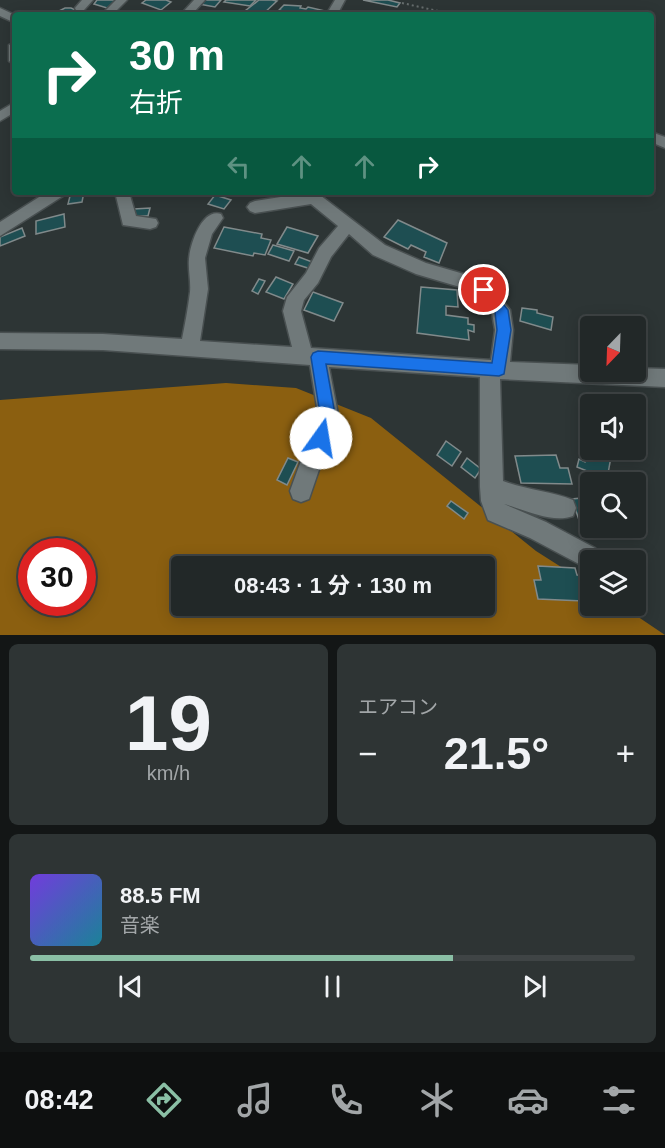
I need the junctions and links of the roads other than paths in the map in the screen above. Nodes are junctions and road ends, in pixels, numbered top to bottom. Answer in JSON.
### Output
{"nodes":[{"id":1,"x":122,"y":0,"type":"edge"},
{"id":2,"x":200,"y":0,"type":"edge"},
{"id":3,"x":108,"y":12,"type":"edge"},
{"id":4,"x":188,"y":12,"type":"edge"},
{"id":5,"x":53,"y":195,"type":"edge"},
{"id":6,"x":64,"y":195,"type":"edge"},
{"id":7,"x":123,"y":195,"type":"edge"},
{"id":8,"x":310,"y":195,"type":"edge"},
{"id":9,"x":255,"y":207,"type":"dead end"},
{"id":10,"x":215,"y":218,"type":"dead end"},
{"id":11,"x":33,"y":219,"type":"dead end"},
{"id":12,"x":150,"y":224,"type":"dead end"},
{"id":13,"x":347,"y":225,"type":"junction"},
{"id":14,"x":0,"y":230,"type":"edge"},
{"id":15,"x":0,"y":341,"type":"edge"},
{"id":16,"x":190,"y":348,"type":"junction"},
{"id":17,"x":311,"y":357,"type":"junction"},
{"id":18,"x":494,"y":369,"type":"junction"},
{"id":19,"x":665,"y":378,"type":"edge"},
{"id":20,"x":491,"y":487,"type":"junction"},
{"id":21,"x":301,"y":491,"type":"dead end"},
{"id":22,"x":565,"y":508,"type":"dead end"},
{"id":23,"x":580,"y":552,"type":"edge"}],
"edges":[{"from":1,"to":3,"type":"street"},
{"from":2,"to":4,"type":"street"},
{"from":5,"to":14,"type":"street"},
{"from":6,"to":11,"type":"street"},
{"from":7,"to":12,"type":"street"},
{"from":8,"to":9,"type":"street"},
{"from":8,"to":13,"type":"street"},
{"from":10,"to":16,"type":"street"},
{"from":13,"to":17,"type":"street"},
{"from":13,"to":18,"type":"street"},
{"from":15,"to":16,"type":"street"},
{"from":16,"to":17,"type":"street"},
{"from":17,"to":18,"type":"street"},
{"from":17,"to":21,"type":"street"},
{"from":18,"to":19,"type":"street"},
{"from":18,"to":20,"type":"street"},
{"from":20,"to":22,"type":"street"},
{"from":20,"to":23,"type":"street"}]}
